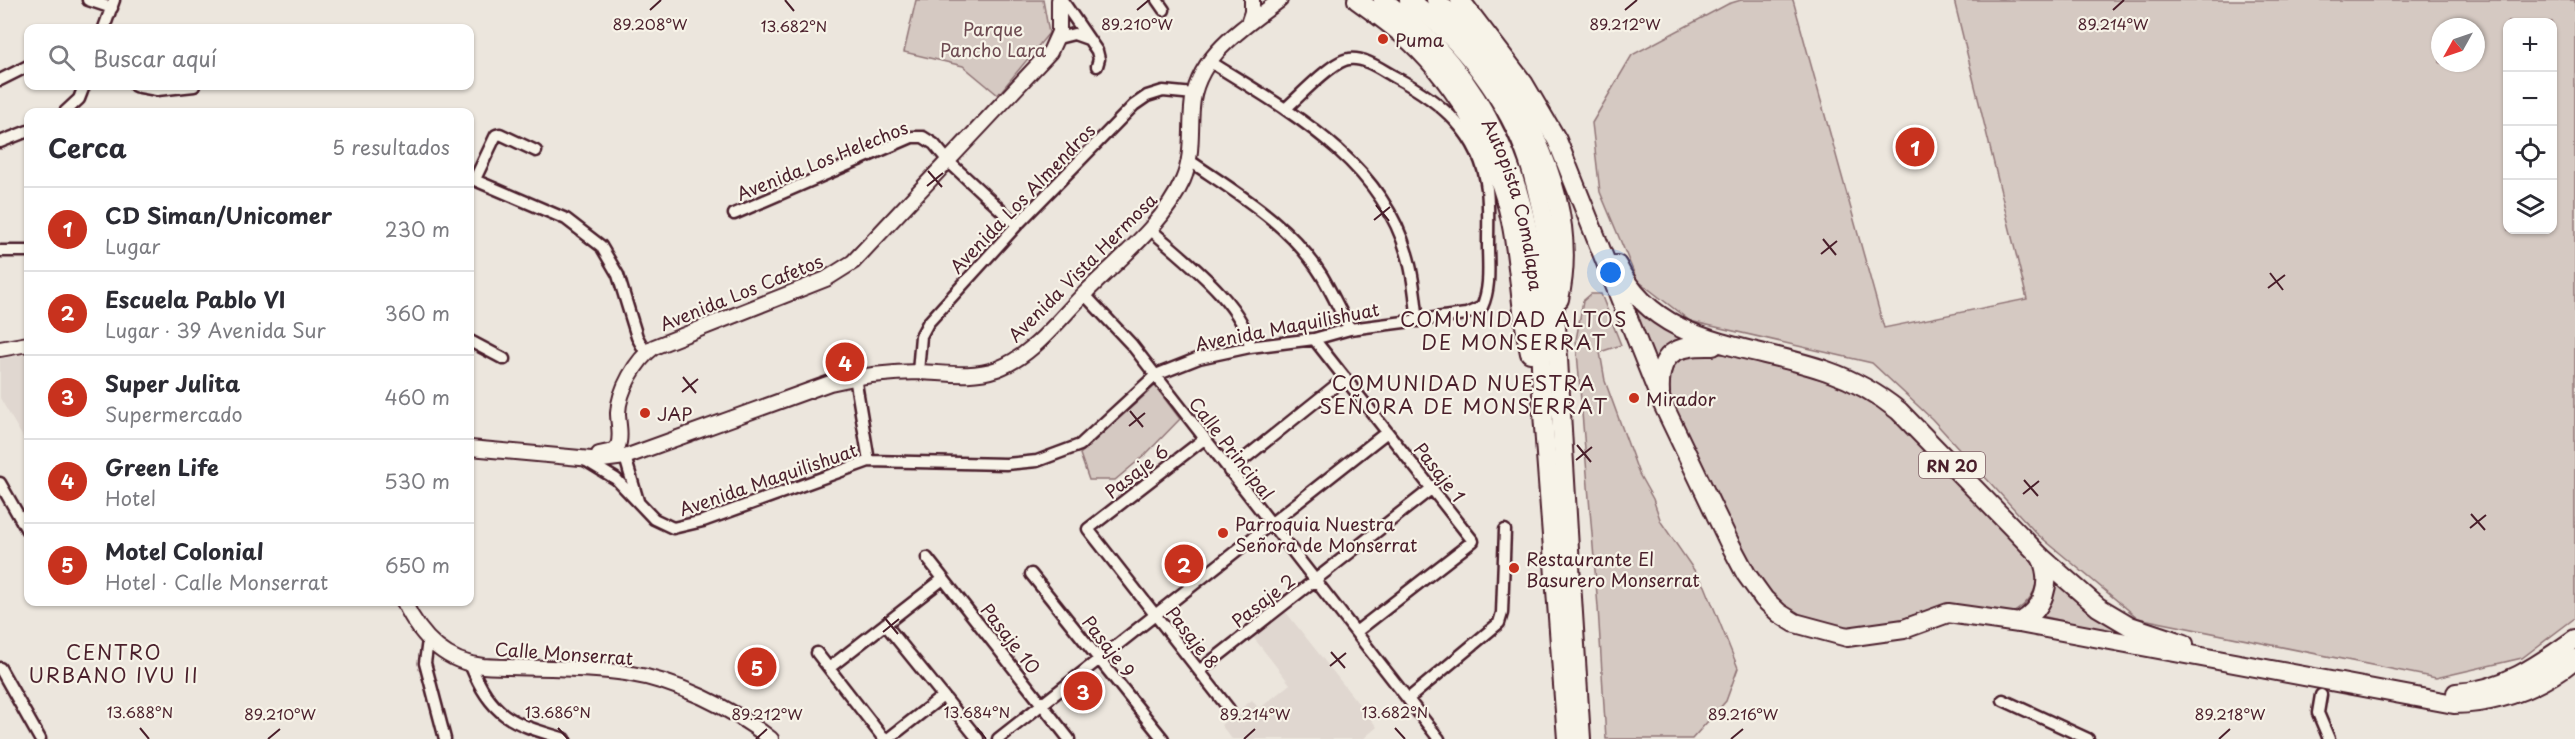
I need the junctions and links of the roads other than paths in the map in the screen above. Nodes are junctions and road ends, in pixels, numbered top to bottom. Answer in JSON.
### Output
{"nodes":[{"id":1,"x":88,"y":0,"type":"edge"},
{"id":2,"x":1060,"y":0,"type":"edge"},
{"id":3,"x":1157,"y":0,"type":"edge"},
{"id":4,"x":1252,"y":0,"type":"edge"},
{"id":5,"x":1280,"y":0,"type":"edge"},
{"id":6,"x":1357,"y":0,"type":"edge"},
{"id":7,"x":1383,"y":0,"type":"edge"},
{"id":8,"x":1409,"y":0,"type":"edge"},
{"id":9,"x":1436,"y":0,"type":"edge"},
{"id":10,"x":1460,"y":0,"type":"edge"},
{"id":11,"x":1472,"y":0,"type":"edge"},
{"id":12,"x":113,"y":4,"type":"edge"},
{"id":13,"x":1164,"y":10,"type":"dead end"},
{"id":14,"x":106,"y":24,"type":"edge"},
{"id":15,"x":1248,"y":24,"type":"junction"},
{"id":16,"x":1058,"y":38,"type":"junction"},
{"id":17,"x":1090,"y":40,"type":"junction"},
{"id":18,"x":1209,"y":61,"type":"junction"},
{"id":19,"x":1097,"y":66,"type":"dead end"},
{"id":20,"x":24,"y":68,"type":"edge"},
{"id":21,"x":0,"y":80,"type":"edge"},
{"id":22,"x":82,"y":90,"type":"edge"},
{"id":23,"x":1194,"y":94,"type":"junction"},
{"id":24,"x":69,"y":108,"type":"edge"},
{"id":25,"x":1286,"y":110,"type":"junction"},
{"id":26,"x":24,"y":133,"type":"edge"},
{"id":27,"x":0,"y":142,"type":"edge"},
{"id":28,"x":536,"y":151,"type":"dead end"},
{"id":29,"x":1190,"y":161,"type":"junction"},
{"id":30,"x":949,"y":162,"type":"junction"},
{"id":31,"x":474,"y":174,"type":"edge"},
{"id":32,"x":474,"y":179,"type":"edge"},
{"id":33,"x":734,"y":214,"type":"dead end"},
{"id":34,"x":1017,"y":225,"type":"junction"},
{"id":35,"x":1150,"y":229,"type":"junction"},
{"id":36,"x":0,"y":251,"type":"edge"},
{"id":37,"x":24,"y":251,"type":"edge"},
{"id":38,"x":1084,"y":294,"type":"junction"},
{"id":39,"x":1555,"y":318,"type":"junction"},
{"id":40,"x":1418,"y":321,"type":"junction"},
{"id":41,"x":1350,"y":329,"type":"junction"},
{"id":42,"x":1314,"y":339,"type":"junction"},
{"id":43,"x":474,"y":343,"type":"edge"},
{"id":44,"x":24,"y":345,"type":"edge"},
{"id":45,"x":1726,"y":346,"type":"junction"},
{"id":46,"x":1250,"y":347,"type":"junction"},
{"id":47,"x":0,"y":349,"type":"edge"},
{"id":48,"x":646,"y":353,"type":"junction"},
{"id":49,"x":504,"y":359,"type":"dead end"},
{"id":50,"x":918,"y":372,"type":"junction"},
{"id":51,"x":1156,"y":375,"type":"junction"},
{"id":52,"x":855,"y":377,"type":"junction"},
{"id":53,"x":1345,"y":378,"type":"junction"},
{"id":54,"x":1660,"y":398,"type":"junction"},
{"id":55,"x":1542,"y":409,"type":"junction"},
{"id":56,"x":1387,"y":432,"type":"junction"},
{"id":57,"x":1204,"y":439,"type":"junction"},
{"id":58,"x":620,"y":441,"type":"junction"},
{"id":59,"x":661,"y":444,"type":"junction"},
{"id":60,"x":474,"y":448,"type":"edge"},
{"id":61,"x":580,"y":457,"type":"junction"},
{"id":62,"x":625,"y":457,"type":"junction"},
{"id":63,"x":869,"y":461,"type":"junction"},
{"id":64,"x":1229,"y":471,"type":"junction"},
{"id":65,"x":0,"y":483,"type":"edge"},
{"id":66,"x":1431,"y":489,"type":"junction"},
{"id":67,"x":639,"y":504,"type":"junction"},
{"id":68,"x":1271,"y":524,"type":"junction"},
{"id":69,"x":24,"y":525,"type":"edge"},
{"id":70,"x":1088,"y":529,"type":"joint"},
{"id":71,"x":1505,"y":530,"type":"dead end"},
{"id":72,"x":2041,"y":556,"type":"junction"},
{"id":73,"x":927,"y":558,"type":"dead end"},
{"id":74,"x":1031,"y":574,"type":"dead end"},
{"id":75,"x":943,"y":579,"type":"junction"},
{"id":76,"x":1315,"y":580,"type":"junction"},
{"id":77,"x":406,"y":606,"type":"edge"},
{"id":78,"x":1156,"y":616,"type":"junction"},
{"id":79,"x":885,"y":624,"type":"junction"},
{"id":80,"x":2019,"y":624,"type":"junction"},
{"id":81,"x":1356,"y":632,"type":"junction"},
{"id":82,"x":2575,"y":639,"type":"edge"},
{"id":83,"x":428,"y":640,"type":"junction"},
{"id":84,"x":817,"y":653,"type":"dead end"},
{"id":85,"x":2575,"y":659,"type":"edge"},
{"id":86,"x":1100,"y":660,"type":"junction"},
{"id":87,"x":470,"y":664,"type":"junction"},
{"id":88,"x":0,"y":668,"type":"edge"},
{"id":89,"x":829,"y":668,"type":"junction"},
{"id":90,"x":1199,"y":671,"type":"junction"},
{"id":91,"x":2320,"y":695,"type":"dead end"},
{"id":92,"x":943,"y":696,"type":"junction"},
{"id":93,"x":1408,"y":699,"type":"junction"},
{"id":94,"x":2003,"y":700,"type":"dead end"},
{"id":95,"x":1043,"y":705,"type":"junction"},
{"id":96,"x":1229,"y":709,"type":"dead end"},
{"id":97,"x":40,"y":739,"type":"edge"},
{"id":98,"x":445,"y":739,"type":"edge"},
{"id":99,"x":565,"y":739,"type":"edge"},
{"id":100,"x":771,"y":739,"type":"edge"},
{"id":101,"x":886,"y":739,"type":"edge"},
{"id":102,"x":978,"y":739,"type":"edge"},
{"id":103,"x":998,"y":739,"type":"edge"},
{"id":104,"x":1069,"y":739,"type":"edge"},
{"id":105,"x":1163,"y":739,"type":"edge"},
{"id":106,"x":1439,"y":739,"type":"edge"},
{"id":107,"x":1568,"y":739,"type":"edge"},
{"id":108,"x":1581,"y":739,"type":"edge"},
{"id":109,"x":2088,"y":739,"type":"edge"},
{"id":110,"x":2329,"y":739,"type":"edge"}],
"edges":[{"from":1,"to":12,"type":"street"},
{"from":2,"to":16,"type":"street"},
{"from":2,"to":17,"type":"street"},
{"from":3,"to":13,"type":"street"},
{"from":4,"to":15,"type":"street"},
{"from":5,"to":15,"type":"street","name":"Avenida Vista Hermosa"},
{"from":6,"to":55,"type":"highway"},
{"from":7,"to":55,"type":"highway","name":"Autopista Comalapa"},
{"from":8,"to":39,"type":"highway","name":"Autopista Comalapa"},
{"from":9,"to":39,"type":"highway"},
{"from":10,"to":54,"type":"highway"},
{"from":11,"to":45,"type":"highway","number":"RN 20"},
{"from":12,"to":14,"type":"street"},
{"from":15,"to":18,"type":"street","name":"Avenida Vista Hermosa"},
{"from":16,"to":17,"type":"street"},
{"from":16,"to":30,"type":"street","name":"Avenida Los Cafetos"},
{"from":17,"to":19,"type":"street"},
{"from":18,"to":23,"type":"street","name":"Avenida Vista Hermosa"},
{"from":18,"to":25,"type":"street"},
{"from":20,"to":21,"type":"street"},
{"from":22,"to":24,"type":"street"},
{"from":23,"to":29,"type":"street","name":"Avenida Vista Hermosa"},
{"from":23,"to":34,"type":"street","name":"Avenida Los Almendros"},
{"from":25,"to":40,"type":"street"},
{"from":25,"to":40,"type":"street","name":"Avenida Maquilishuat"},
{"from":26,"to":27,"type":"street"},
{"from":28,"to":31,"type":"street"},
{"from":29,"to":35,"type":"street","name":"Avenida Vista Hermosa"},
{"from":29,"to":41,"type":"street"},
{"from":30,"to":33,"type":"street","name":"Avenida Los Helechos"},
{"from":30,"to":34,"type":"street","name":"Avenida Los Helechos"},
{"from":30,"to":48,"type":"street","name":"Avenida Los Cafetos"},
{"from":32,"to":48,"type":"street"},
{"from":34,"to":50,"type":"street","name":"Avenida Los Almendros"},
{"from":35,"to":38,"type":"street","name":"Avenida Vista Hermosa"},
{"from":35,"to":46,"type":"street"},
{"from":36,"to":37,"type":"street"},
{"from":38,"to":50,"type":"street","name":"Avenida Vista Hermosa"},
{"from":38,"to":51,"type":"street","name":"Calle Principal"},
{"from":39,"to":108,"type":"highway","name":"Autopista Comalapa"},
{"from":40,"to":41,"type":"street","name":"Avenida Maquilishuat"},
{"from":41,"to":42,"type":"street","name":"Avenida Maquilishuat"},
{"from":42,"to":46,"type":"street","name":"Avenida Maquilishuat"},
{"from":42,"to":53,"type":"street","name":"Pasaje 1"},
{"from":43,"to":49,"type":"street"},
{"from":44,"to":47,"type":"street"},
{"from":45,"to":54,"type":"highway"},
{"from":45,"to":72,"type":"highway","number":"RN 20"},
{"from":46,"to":51,"type":"street","name":"Avenida Maquilishuat"},
{"from":48,"to":58,"type":"street","name":"Avenida Los Cafetos"},
{"from":50,"to":52,"type":"street","name":"Avenida Vista Hermosa"},
{"from":51,"to":57,"type":"street","name":"Calle Principal"},
{"from":51,"to":63,"type":"street","name":"Avenida Maquilishuat"},
{"from":52,"to":59,"type":"street","name":"Avenida Vista Hermosa"},
{"from":52,"to":63,"type":"street"},
{"from":53,"to":56,"type":"street","name":"Pasaje 1"},
{"from":53,"to":64,"type":"street"},
{"from":54,"to":80,"type":"highway"},
{"from":55,"to":107,"type":"highway","name":"Autopista Comalapa"},
{"from":56,"to":66,"type":"street","name":"Pasaje 1"},
{"from":56,"to":68,"type":"street"},
{"from":57,"to":64,"type":"street","name":"Calle Principal"},
{"from":57,"to":70,"type":"street","name":"Pasaje 6"},
{"from":58,"to":59,"type":"street"},
{"from":58,"to":61,"type":"street"},
{"from":59,"to":62,"type":"street","name":"Avenida Vista Hermosa"},
{"from":60,"to":61,"type":"street","name":"Avenida Vista Hermosa"},
{"from":61,"to":62,"type":"street","name":"Avenida Vista Hermosa"},
{"from":61,"to":67,"type":"street","name":"Avenida Maquilishuat"},
{"from":62,"to":67,"type":"street"},
{"from":63,"to":67,"type":"street","name":"Avenida Maquilishuat"},
{"from":64,"to":68,"type":"street","name":"Calle Principal"},
{"from":65,"to":69,"type":"street"},
{"from":66,"to":76,"type":"street","name":"Pasaje 2"},
{"from":66,"to":81,"type":"street","name":"Pasaje 1"},
{"from":68,"to":76,"type":"street","name":"Calle Principal"},
{"from":68,"to":78,"type":"street"},
{"from":70,"to":78,"type":"street","name":"Pasaje 8"},
{"from":71,"to":93,"type":"street"},
{"from":72,"to":80,"type":"highway"},
{"from":72,"to":82,"type":"highway","number":"RN 20"},
{"from":73,"to":75,"type":"street","name":"Pasaje 10"},
{"from":74,"to":86,"type":"street","name":"Pasaje 9"},
{"from":75,"to":79,"type":"street"},
{"from":75,"to":95,"type":"street","name":"Pasaje 10"},
{"from":76,"to":81,"type":"street","name":"Calle Principal"},
{"from":76,"to":90,"type":"street","name":"Pasaje 2"},
{"from":77,"to":83,"type":"street","name":"Calle Monserrat"},
{"from":78,"to":86,"type":"street"},
{"from":78,"to":90,"type":"street","name":"Pasaje 8"},
{"from":79,"to":89,"type":"street"},
{"from":79,"to":92,"type":"street"},
{"from":80,"to":85,"type":"highway"},
{"from":81,"to":93,"type":"street","name":"Calle Principal"},
{"from":83,"to":87,"type":"street","name":"Calle Monserrat"},
{"from":83,"to":98,"type":"street"},
{"from":84,"to":89,"type":"street"},
{"from":86,"to":95,"type":"street"},
{"from":86,"to":105,"type":"street","name":"Pasaje 9"},
{"from":87,"to":99,"type":"street"},
{"from":87,"to":100,"type":"street","name":"Calle Monserrat"},
{"from":88,"to":97,"type":"street"},
{"from":89,"to":101,"type":"street"},
{"from":90,"to":96,"type":"street","name":"Pasaje 8"},
{"from":91,"to":110,"type":"street"},
{"from":92,"to":101,"type":"street"},
{"from":92,"to":102,"type":"street"},
{"from":93,"to":106,"type":"street","name":"Calle Principal"},
{"from":94,"to":109,"type":"street"},
{"from":95,"to":103,"type":"street"},
{"from":95,"to":104,"type":"street","name":"Pasaje 10"}]}
